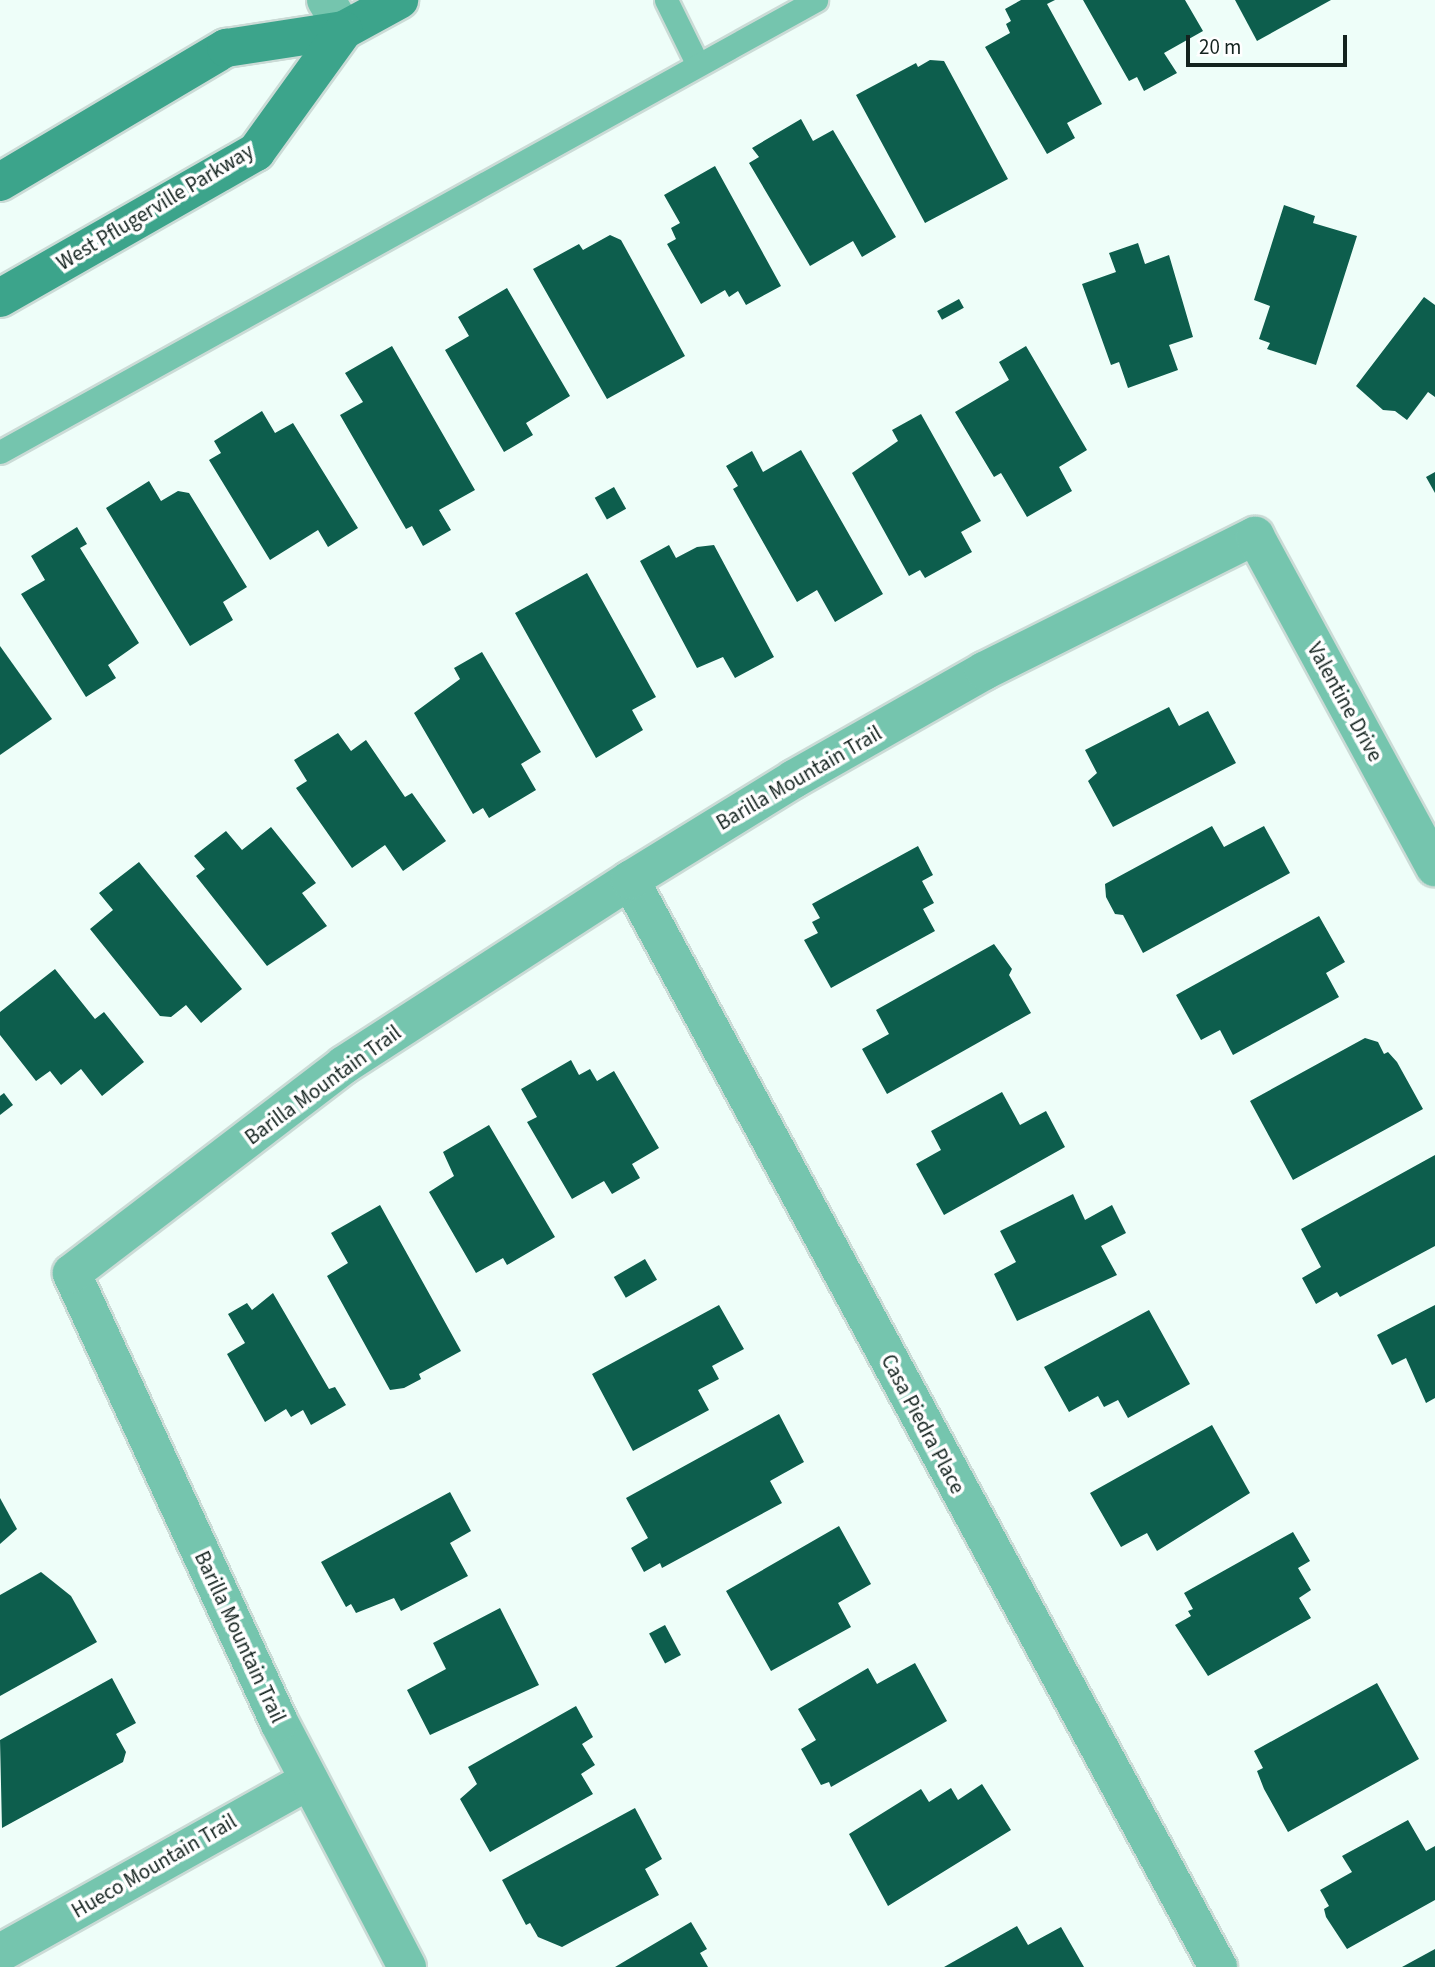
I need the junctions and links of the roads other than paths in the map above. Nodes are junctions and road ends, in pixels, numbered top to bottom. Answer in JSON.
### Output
{"nodes":[{"id":1,"x":399,"y":0,"type":"edge"},
{"id":2,"x":666,"y":0,"type":"edge"},
{"id":3,"x":816,"y":0,"type":"edge"},
{"id":4,"x":335,"y":15,"type":"edge"},
{"id":5,"x":698,"y":65,"type":"junction"},
{"id":6,"x":0,"y":182,"type":"edge"},
{"id":7,"x":0,"y":298,"type":"edge"},
{"id":8,"x":0,"y":452,"type":"edge"},
{"id":9,"x":1255,"y":537,"type":"joint"},
{"id":10,"x":1435,"y":867,"type":"edge"},
{"id":11,"x":630,"y":880,"type":"junction"},
{"id":12,"x":309,"y":1780,"type":"junction"},
{"id":13,"x":0,"y":1954,"type":"edge"},
{"id":14,"x":407,"y":1967,"type":"edge"},
{"id":15,"x":1219,"y":1967,"type":"edge"}],
"edges":[{"from":1,"to":4,"type":"main road","name":"West Pflugerville Parkway"},
{"from":2,"to":5,"type":"lane"},
{"from":3,"to":5,"type":"lane"},
{"from":4,"to":6,"type":"main road","name":"West Pflugerville Parkway"},
{"from":4,"to":7,"type":"main road","name":"West Pflugerville Parkway"},
{"from":5,"to":8,"type":"lane"},
{"from":9,"to":10,"type":"street","name":"Valentine Drive"},
{"from":9,"to":11,"type":"street","name":"Barilla Mountain Trail"},
{"from":11,"to":12,"type":"street","name":"Barilla Mountain Trail"},
{"from":11,"to":15,"type":"street","name":"Casa Piedra Place"},
{"from":12,"to":13,"type":"street","name":"Hueco Mountain Trail"},
{"from":12,"to":14,"type":"street","name":"Barilla Mountain Trail"}]}
